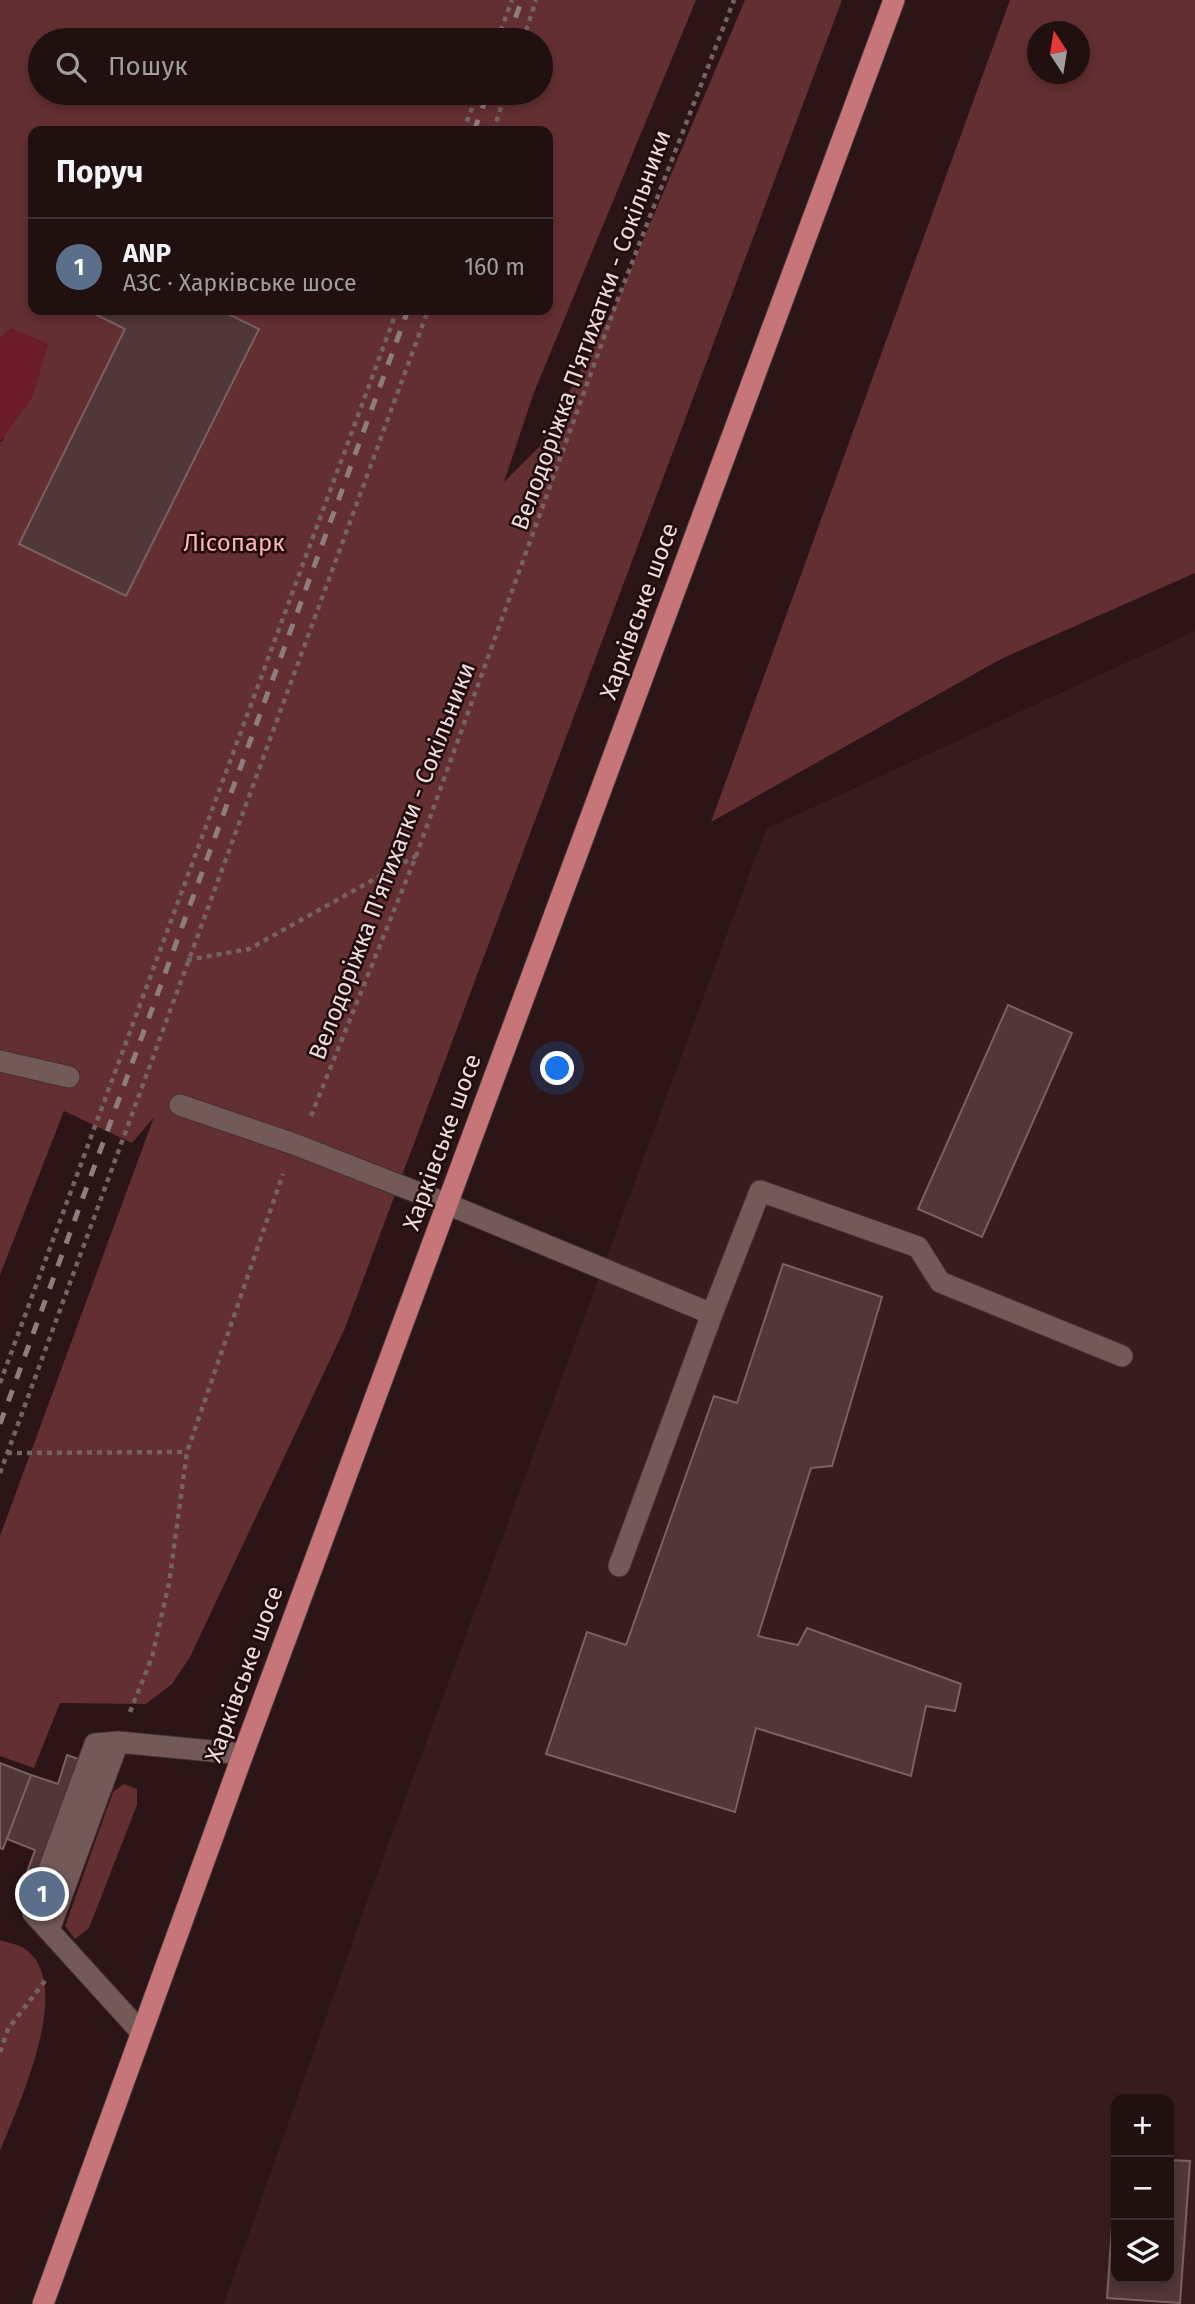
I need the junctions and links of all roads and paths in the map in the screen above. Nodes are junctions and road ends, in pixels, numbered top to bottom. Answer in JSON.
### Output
{"nodes":[{"id":1,"x":512,"y":0,"type":"edge"},
{"id":2,"x":536,"y":0,"type":"edge"},
{"id":3,"x":733,"y":0,"type":"edge"},
{"id":4,"x":894,"y":0,"type":"edge"},
{"id":5,"x":502,"y":28,"type":"edge"},
{"id":6,"x":527,"y":28,"type":"edge"},
{"id":7,"x":473,"y":105,"type":"edge"},
{"id":8,"x":502,"y":105,"type":"edge"},
{"id":9,"x":465,"y":126,"type":"edge"},
{"id":10,"x":495,"y":126,"type":"edge"},
{"id":11,"x":395,"y":315,"type":"edge"},
{"id":12,"x":426,"y":315,"type":"edge"},
{"id":13,"x":416,"y":856,"type":"junction"},
{"id":14,"x":186,"y":961,"type":"junction"},
{"id":15,"x":0,"y":1061,"type":"edge"},
{"id":16,"x":69,"y":1077,"type":"dead end"},
{"id":17,"x":180,"y":1105,"type":"dead end"},
{"id":18,"x":294,"y":1144,"type":"junction"},
{"id":19,"x":447,"y":1204,"type":"junction"},
{"id":20,"x":712,"y":1314,"type":"junction"},
{"id":21,"x":1122,"y":1356,"type":"dead end"},
{"id":22,"x":0,"y":1382,"type":"edge"},
{"id":23,"x":187,"y":1452,"type":"junction"},
{"id":24,"x":7,"y":1453,"type":"junction"},
{"id":25,"x":0,"y":1473,"type":"edge"},
{"id":26,"x":619,"y":1566,"type":"dead end"},
{"id":27,"x":118,"y":1742,"type":"junction"},
{"id":28,"x":243,"y":1754,"type":"junction"},
{"id":29,"x":69,"y":1952,"type":"junction"},
{"id":30,"x":141,"y":2032,"type":"junction"},
{"id":31,"x":0,"y":2052,"type":"edge"},
{"id":32,"x":43,"y":2304,"type":"edge"}],
"edges":[{"from":1,"to":5,"type":"path"},
{"from":2,"to":6,"type":"path"},
{"from":3,"to":13,"type":"path","name":"Велодоріжка П'ятихатки - Сокільники"},
{"from":4,"to":19,"type":"main road","name":"Харківське шосе"},
{"from":7,"to":9,"type":"path"},
{"from":8,"to":10,"type":"path"},
{"from":11,"to":22,"type":"path"},
{"from":12,"to":14,"type":"path"},
{"from":13,"to":14,"type":"path"},
{"from":13,"to":18,"type":"path","name":"Велодоріжка П'ятихатки - Сокільники"},
{"from":14,"to":24,"type":"path"},
{"from":15,"to":16,"type":"street"},
{"from":17,"to":18,"type":"street"},
{"from":18,"to":19,"type":"street"},
{"from":18,"to":23,"type":"path","name":"Велодоріжка П'ятихатки - Сокільники"},
{"from":19,"to":20,"type":"street"},
{"from":19,"to":28,"type":"main road","name":"Харківське шосе"},
{"from":20,"to":21,"type":"street"},
{"from":20,"to":26,"type":"street"},
{"from":23,"to":24,"type":"path"},
{"from":23,"to":27,"type":"path","name":"Велодоріжка П'ятихатки - Сокільники"},
{"from":24,"to":25,"type":"path"},
{"from":27,"to":28,"type":"street"},
{"from":27,"to":29,"type":"street"},
{"from":28,"to":30,"type":"main road","name":"Харківське шосе"},
{"from":29,"to":30,"type":"street"},
{"from":29,"to":31,"type":"path"},
{"from":30,"to":32,"type":"main road","name":"Харківське шосе"}]}
